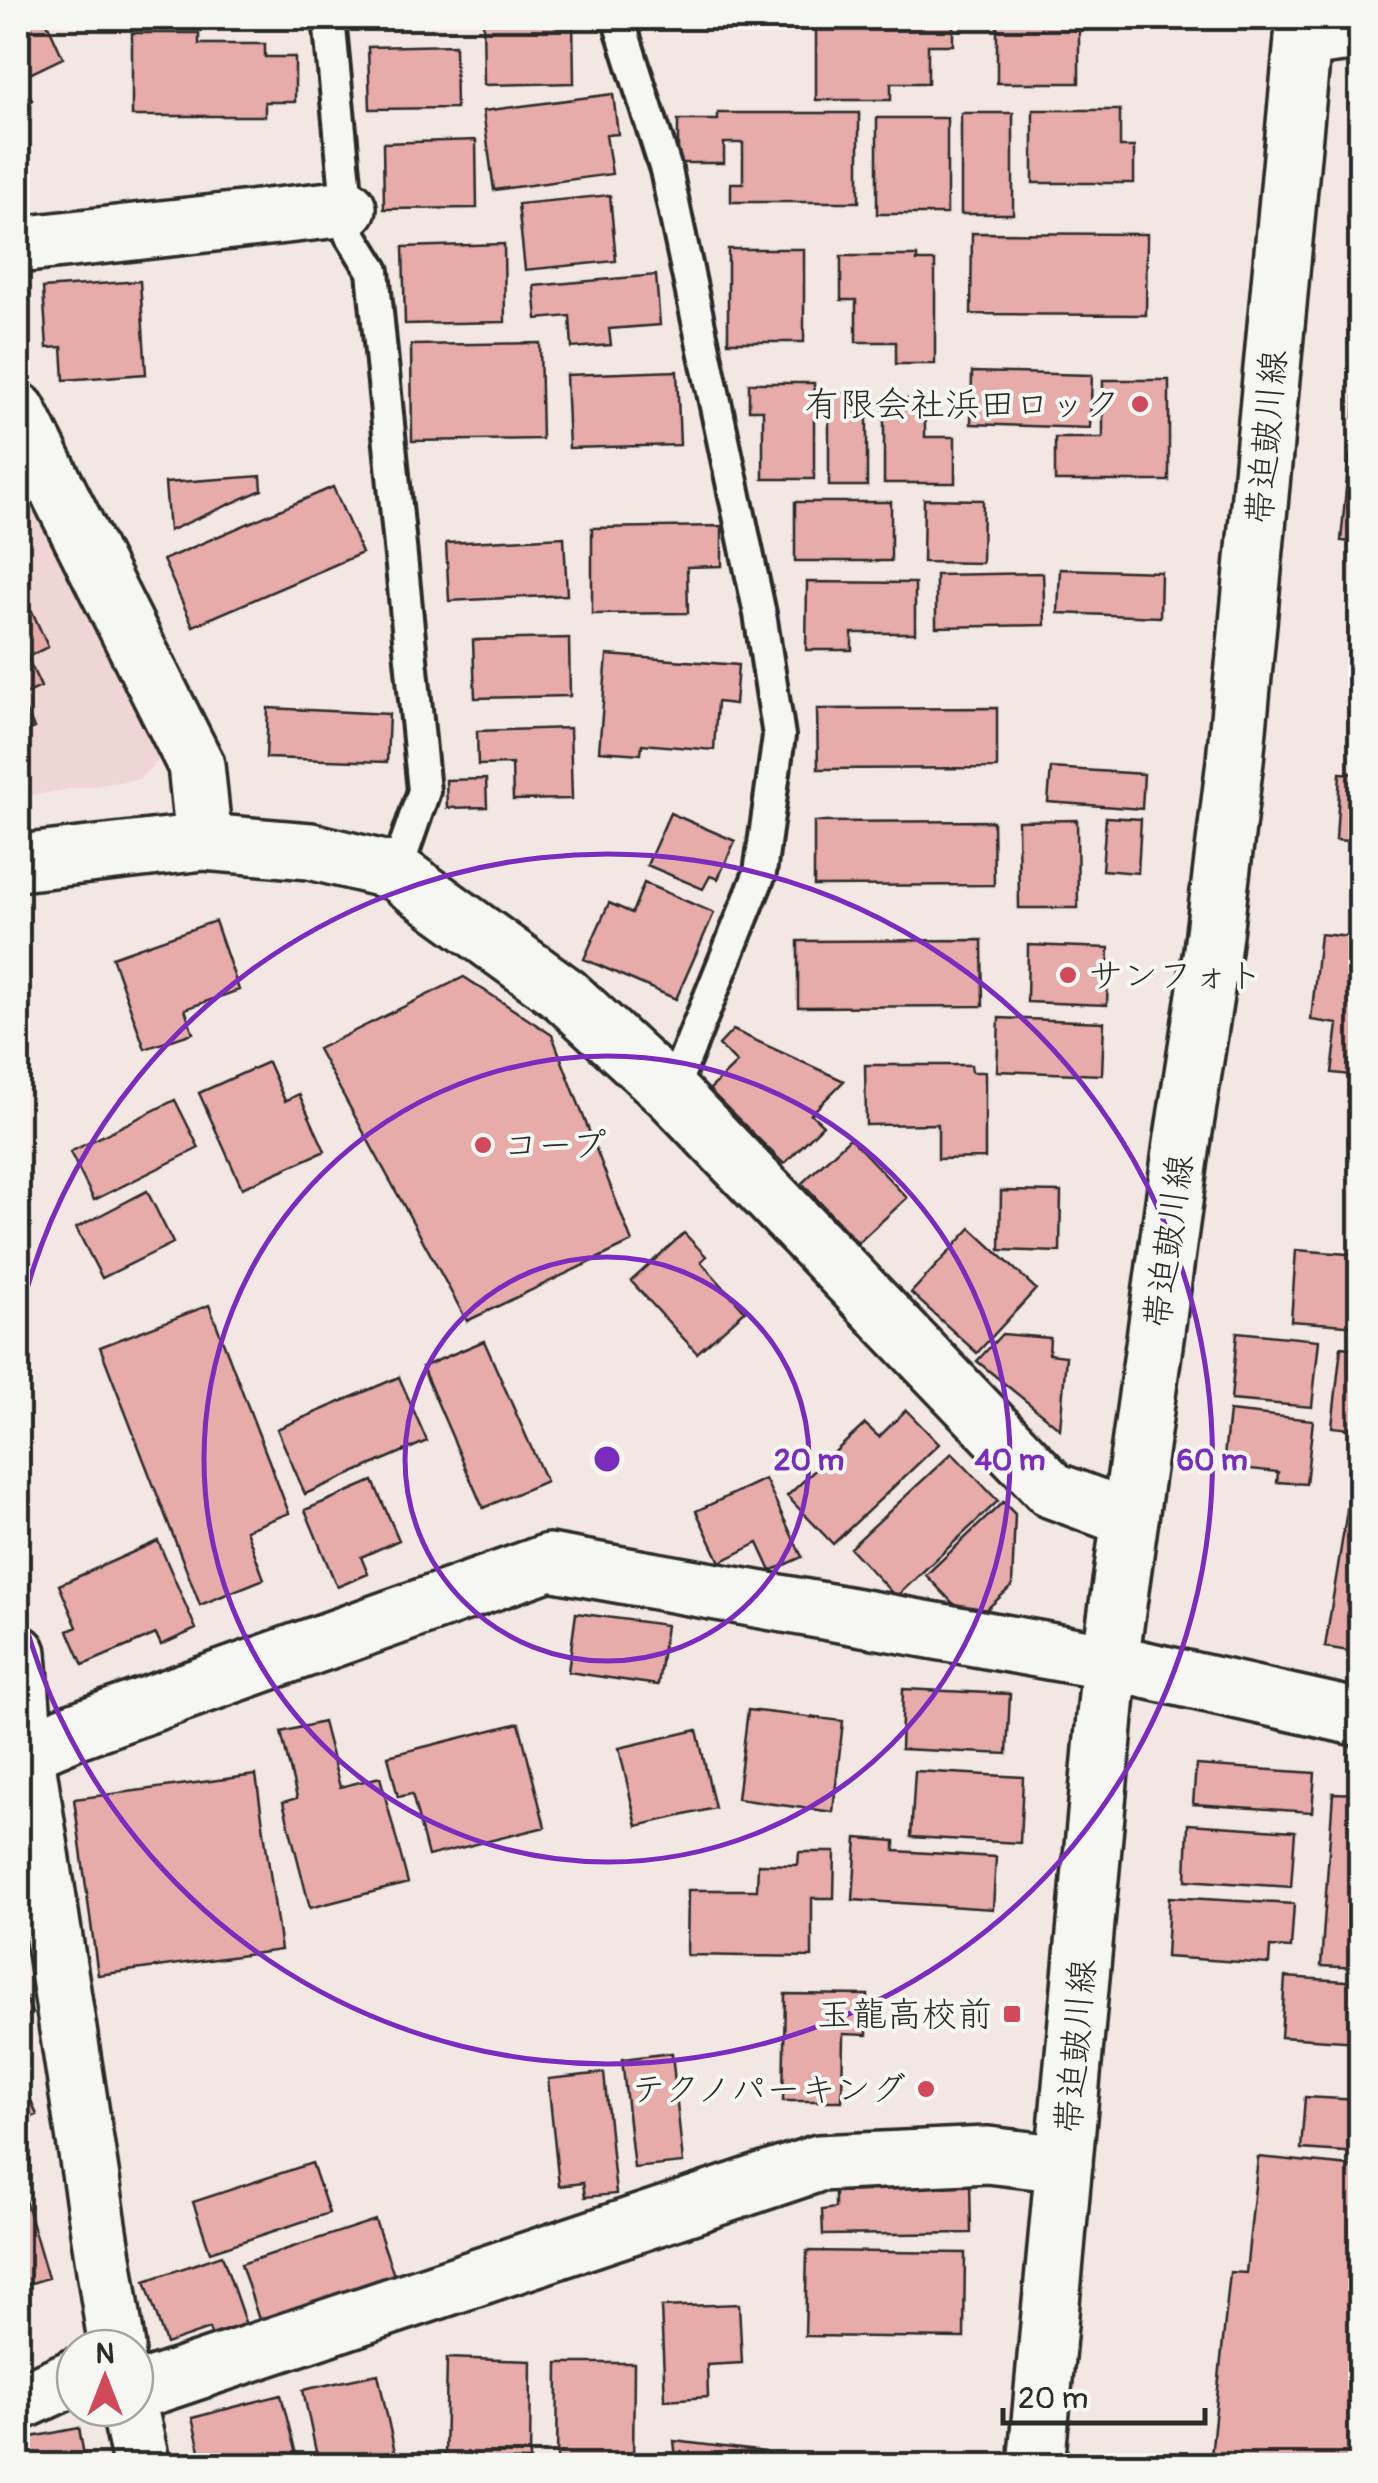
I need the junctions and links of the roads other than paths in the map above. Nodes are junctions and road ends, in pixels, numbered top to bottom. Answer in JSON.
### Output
{"nodes":[{"id":1,"x":329,"y":18,"type":"edge"},
{"id":2,"x":618,"y":18,"type":"edge"},
{"id":3,"x":1304,"y":28,"type":"edge"},
{"id":4,"x":1360,"y":32,"type":"edge"},
{"id":5,"x":348,"y":208,"type":"junction"},
{"id":6,"x":18,"y":246,"type":"edge"},
{"id":7,"x":18,"y":412,"type":"edge"},
{"id":8,"x":204,"y":842,"type":"junction"},
{"id":9,"x":18,"y":863,"type":"edge"},
{"id":10,"x":396,"y":872,"type":"junction"},
{"id":11,"x":671,"y":1093,"type":"junction"},
{"id":12,"x":1130,"y":1519,"type":"junction"},
{"id":13,"x":18,"y":1653,"type":"edge"},
{"id":14,"x":1110,"y":1662,"type":"junction"},
{"id":15,"x":1360,"y":1718,"type":"edge"},
{"id":16,"x":21,"y":1753,"type":"edge"},
{"id":17,"x":1064,"y":2164,"type":"junction"},
{"id":18,"x":113,"y":2328,"type":"edge"},
{"id":19,"x":155,"y":2385,"type":"edge"},
{"id":20,"x":55,"y":2386,"type":"edge"},
{"id":21,"x":18,"y":2403,"type":"edge"},
{"id":22,"x":133,"y":2428,"type":"edge"},
{"id":23,"x":142,"y":2466,"type":"edge"},
{"id":24,"x":1036,"y":2466,"type":"edge"}],
"edges":[{"from":1,"to":5,"type":"lane"},
{"from":2,"to":11,"type":"lane"},
{"from":3,"to":4,"type":"street"},
{"from":3,"to":12,"type":"street","name":"帯迫皷川線"},
{"from":5,"to":6,"type":"street"},
{"from":5,"to":10,"type":"lane"},
{"from":7,"to":8,"type":"street"},
{"from":8,"to":9,"type":"street"},
{"from":8,"to":10,"type":"street"},
{"from":10,"to":11,"type":"street"},
{"from":11,"to":12,"type":"street"},
{"from":12,"to":14,"type":"street","name":"帯迫皷川線"},
{"from":13,"to":16,"type":"street"},
{"from":14,"to":15,"type":"street"},
{"from":14,"to":16,"type":"street"},
{"from":14,"to":17,"type":"street","name":"帯迫皷川線"},
{"from":16,"to":18,"type":"street"},
{"from":17,"to":19,"type":"street"},
{"from":17,"to":24,"type":"street","name":"帯迫皷川線"},
{"from":20,"to":21,"type":"street"},
{"from":22,"to":23,"type":"street"}]}
